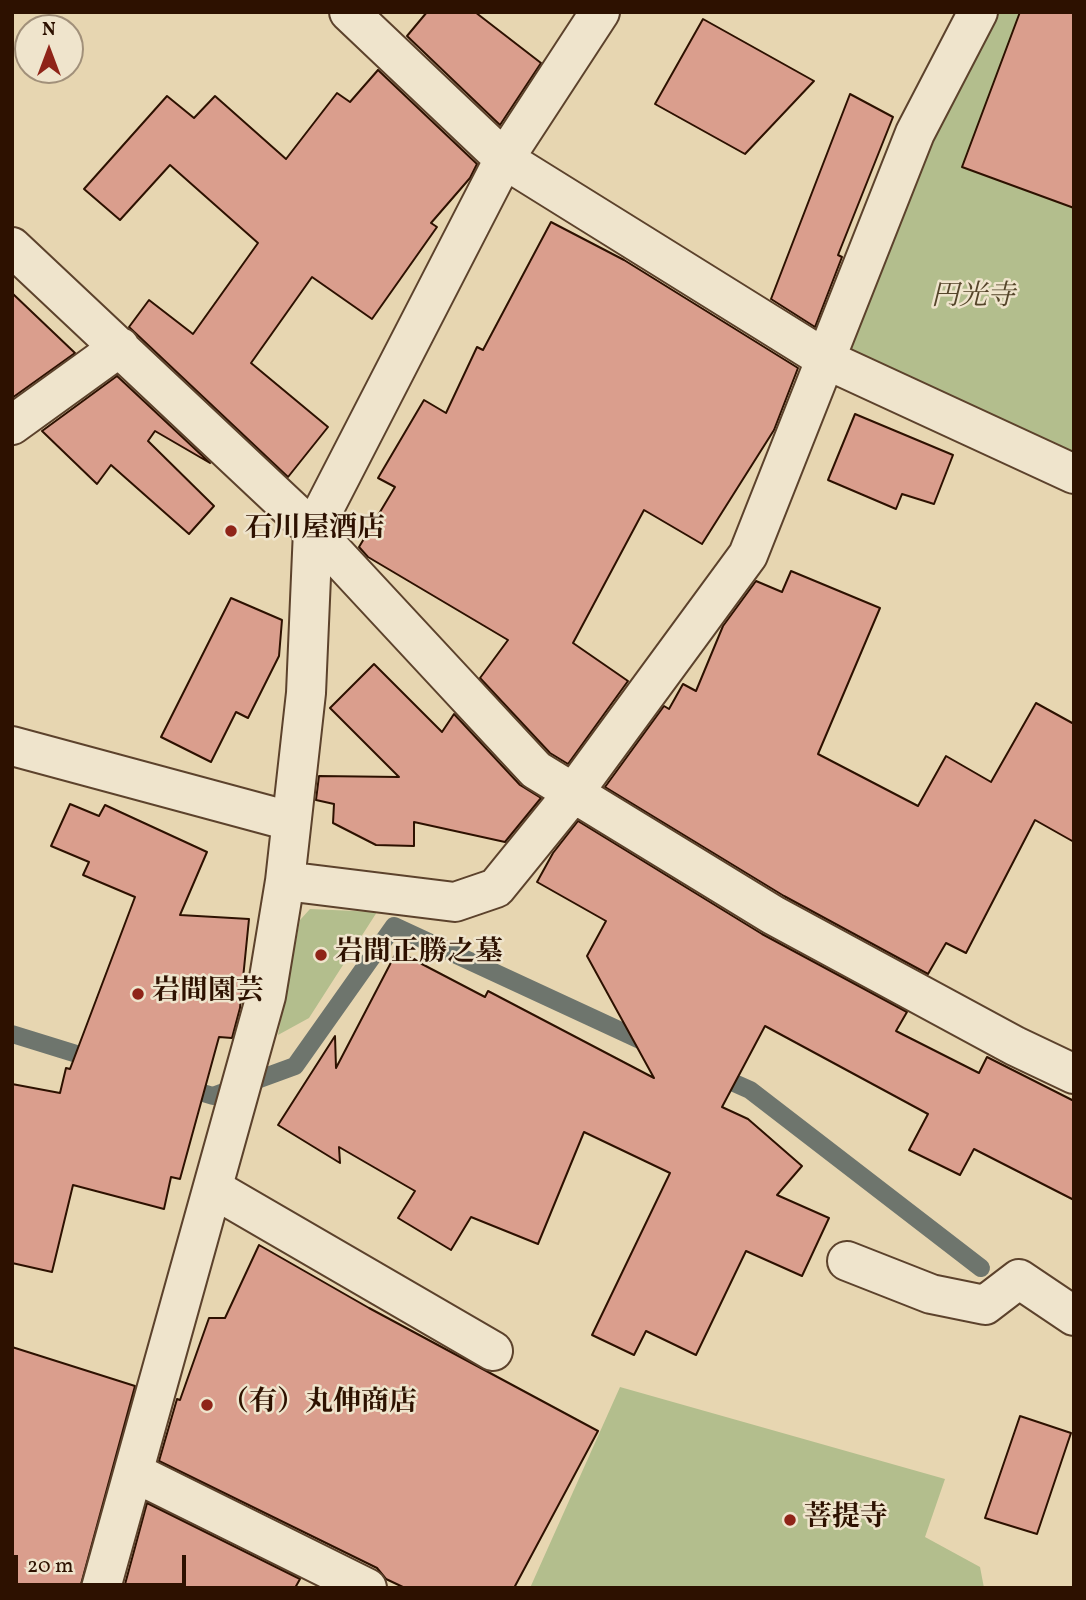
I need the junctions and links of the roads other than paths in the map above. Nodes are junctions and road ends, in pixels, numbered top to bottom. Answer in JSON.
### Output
{"nodes":[{"id":1,"x":349,"y":12,"type":"edge"},
{"id":2,"x":600,"y":12,"type":"edge"},
{"id":3,"x":978,"y":12,"type":"edge"},
{"id":4,"x":504,"y":159,"type":"junction"},
{"id":5,"x":12,"y":247,"type":"edge"},
{"id":6,"x":120,"y":347,"type":"junction"},
{"id":7,"x":827,"y":360,"type":"junction"},
{"id":8,"x":12,"y":425,"type":"edge"},
{"id":9,"x":1074,"y":474,"type":"edge"},
{"id":10,"x":313,"y":530,"type":"junction"},
{"id":11,"x":12,"y":746,"type":"edge"},
{"id":12,"x":574,"y":792,"type":"junction"},
{"id":13,"x":290,"y":821,"type":"junction"},
{"id":14,"x":285,"y":881,"type":"junction"},
{"id":15,"x":1074,"y":1074,"type":"edge"},
{"id":16,"x":214,"y":1189,"type":"junction"},
{"id":17,"x":847,"y":1261,"type":"dead end"},
{"id":18,"x":1074,"y":1316,"type":"edge"},
{"id":19,"x":493,"y":1350,"type":"dead end"},
{"id":20,"x":135,"y":1474,"type":"junction"},
{"id":21,"x":101,"y":1588,"type":"edge"},
{"id":22,"x":367,"y":1588,"type":"edge"}],
"edges":[{"from":1,"to":4,"type":"street"},
{"from":2,"to":4,"type":"street"},
{"from":3,"to":7,"type":"street"},
{"from":4,"to":7,"type":"street"},
{"from":4,"to":10,"type":"street"},
{"from":5,"to":6,"type":"street"},
{"from":6,"to":8,"type":"street"},
{"from":6,"to":10,"type":"street"},
{"from":7,"to":9,"type":"street"},
{"from":7,"to":12,"type":"street"},
{"from":10,"to":12,"type":"street"},
{"from":10,"to":13,"type":"street"},
{"from":11,"to":13,"type":"street"},
{"from":12,"to":14,"type":"street"},
{"from":12,"to":15,"type":"street"},
{"from":13,"to":14,"type":"street"},
{"from":14,"to":16,"type":"street"},
{"from":16,"to":19,"type":"street"},
{"from":16,"to":20,"type":"street"},
{"from":17,"to":18,"type":"street"},
{"from":20,"to":21,"type":"street"},
{"from":20,"to":22,"type":"street"}]}
